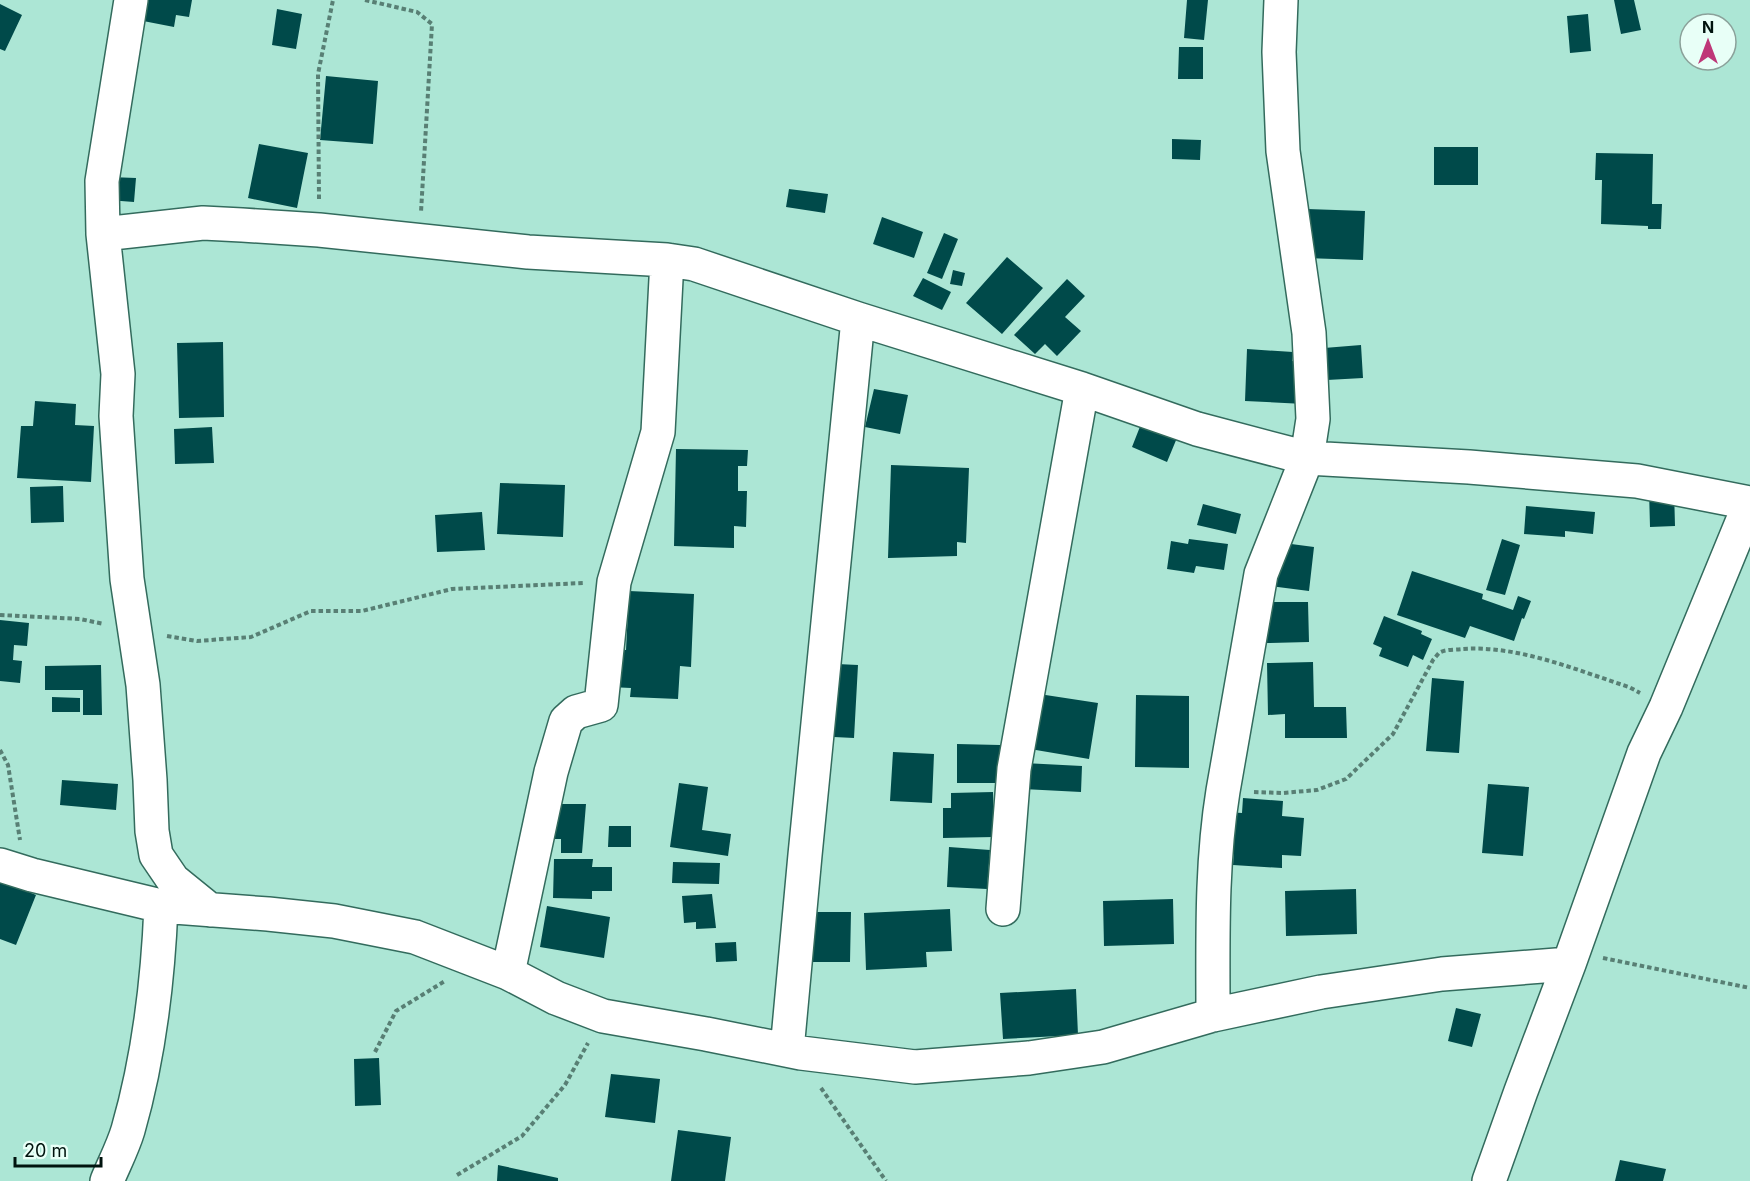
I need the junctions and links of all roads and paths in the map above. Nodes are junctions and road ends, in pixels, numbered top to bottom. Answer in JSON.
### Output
{"nodes":[{"id":1,"x":131,"y":0,"type":"edge"},
{"id":2,"x":333,"y":0,"type":"edge"},
{"id":3,"x":365,"y":0,"type":"edge"},
{"id":4,"x":1281,"y":0,"type":"edge"},
{"id":5,"x":319,"y":230,"type":"junction"},
{"id":6,"x":103,"y":234,"type":"junction"},
{"id":7,"x":420,"y":240,"type":"junction"},
{"id":8,"x":667,"y":260,"type":"junction"},
{"id":9,"x":858,"y":320,"type":"junction"},
{"id":10,"x":1082,"y":389,"type":"junction"},
{"id":11,"x":1307,"y":458,"type":"junction"},
{"id":12,"x":615,"y":582,"type":"junction"},
{"id":13,"x":0,"y":615,"type":"edge"},
{"id":14,"x":135,"y":631,"type":"junction"},
{"id":15,"x":1666,"y":707,"type":"junction"},
{"id":16,"x":0,"y":750,"type":"edge"},
{"id":17,"x":1223,"y":791,"type":"junction"},
{"id":18,"x":0,"y":865,"type":"edge"},
{"id":19,"x":32,"y":875,"type":"junction"},
{"id":20,"x":161,"y":906,"type":"junction"},
{"id":21,"x":1004,"y":909,"type":"dead end"},
{"id":22,"x":210,"y":910,"type":"junction"},
{"id":23,"x":1571,"y":958,"type":"junction"},
{"id":24,"x":494,"y":967,"type":"junction"},
{"id":25,"x":1750,"y":988,"type":"edge"},
{"id":26,"x":1213,"y":1015,"type":"junction"},
{"id":27,"x":603,"y":1016,"type":"junction"},
{"id":28,"x":375,"y":1052,"type":"dead end"},
{"id":29,"x":794,"y":1052,"type":"junction"},
{"id":30,"x":457,"y":1175,"type":"dead end"},
{"id":31,"x":107,"y":1181,"type":"edge"},
{"id":32,"x":886,"y":1181,"type":"edge"},
{"id":33,"x":1489,"y":1181,"type":"edge"}],
"edges":[{"from":1,"to":6,"type":"street"},
{"from":2,"to":5,"type":"path"},
{"from":3,"to":7,"type":"path"},
{"from":4,"to":11,"type":"street"},
{"from":5,"to":6,"type":"street"},
{"from":5,"to":7,"type":"street"},
{"from":6,"to":14,"type":"street"},
{"from":7,"to":8,"type":"street"},
{"from":8,"to":9,"type":"street"},
{"from":8,"to":12,"type":"street"},
{"from":9,"to":10,"type":"street"},
{"from":9,"to":29,"type":"street"},
{"from":10,"to":11,"type":"street"},
{"from":10,"to":21,"type":"street"},
{"from":11,"to":15,"type":"street"},
{"from":11,"to":17,"type":"street"},
{"from":12,"to":14,"type":"path"},
{"from":12,"to":24,"type":"street"},
{"from":13,"to":14,"type":"path"},
{"from":14,"to":22,"type":"street"},
{"from":15,"to":17,"type":"path"},
{"from":15,"to":23,"type":"street"},
{"from":16,"to":19,"type":"path"},
{"from":17,"to":26,"type":"street"},
{"from":18,"to":19,"type":"street"},
{"from":19,"to":20,"type":"street"},
{"from":20,"to":22,"type":"street"},
{"from":20,"to":31,"type":"street"},
{"from":22,"to":24,"type":"street"},
{"from":23,"to":25,"type":"path"},
{"from":23,"to":26,"type":"street"},
{"from":23,"to":33,"type":"street"},
{"from":24,"to":27,"type":"street"},
{"from":24,"to":28,"type":"path"},
{"from":26,"to":29,"type":"street"},
{"from":27,"to":29,"type":"street"},
{"from":27,"to":30,"type":"path"},
{"from":29,"to":32,"type":"path"}]}
